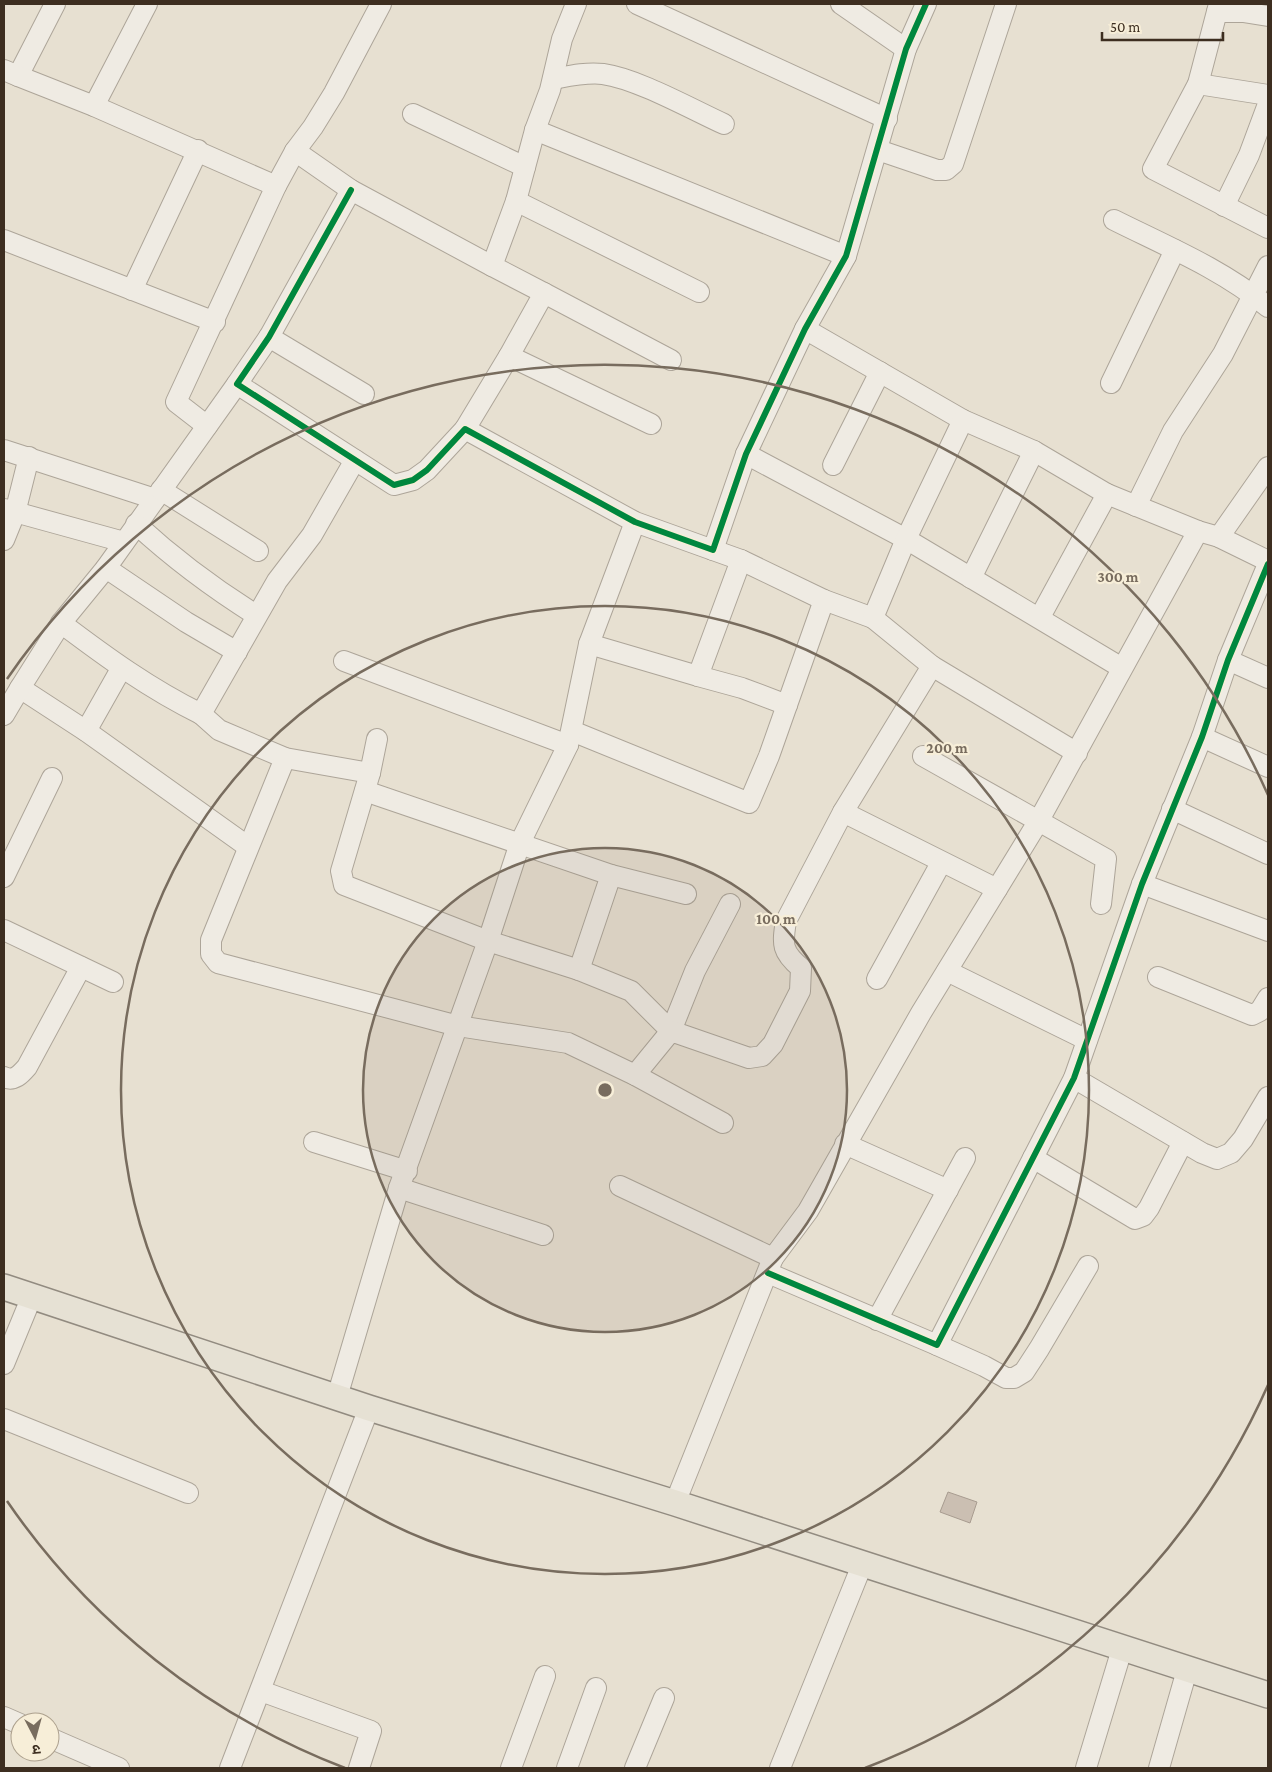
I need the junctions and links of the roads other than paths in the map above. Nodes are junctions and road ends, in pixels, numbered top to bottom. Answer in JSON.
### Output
{"nodes":[{"id":1,"x":55,"y":4,"type":"edge"},
{"id":2,"x":147,"y":4,"type":"edge"},
{"id":3,"x":381,"y":4,"type":"edge"},
{"id":4,"x":576,"y":4,"type":"edge"},
{"id":5,"x":637,"y":4,"type":"edge"},
{"id":6,"x":841,"y":4,"type":"edge"},
{"id":7,"x":926,"y":4,"type":"edge"},
{"id":8,"x":1006,"y":4,"type":"edge"},
{"id":9,"x":1218,"y":8,"type":"edge"},
{"id":10,"x":669,"y":12,"type":"edge"},
{"id":11,"x":1268,"y":16,"type":"edge"},
{"id":12,"x":906,"y":49,"type":"junction"},
{"id":13,"x":11,"y":73,"type":"edge"},
{"id":14,"x":553,"y":79,"type":"junction"},
{"id":15,"x":1198,"y":84,"type":"junction"},
{"id":16,"x":1268,"y":95,"type":"edge"},
{"id":17,"x":1268,"y":104,"type":"edge"},
{"id":18,"x":94,"y":106,"type":"junction"},
{"id":19,"x":413,"y":114,"type":"dead end"},
{"id":20,"x":888,"y":119,"type":"junction"},
{"id":21,"x":724,"y":124,"type":"dead end"},
{"id":22,"x":535,"y":130,"type":"junction"},
{"id":23,"x":198,"y":150,"type":"junction"},
{"id":24,"x":878,"y":150,"type":"junction"},
{"id":25,"x":295,"y":151,"type":"junction"},
{"id":26,"x":526,"y":167,"type":"junction"},
{"id":27,"x":276,"y":186,"type":"junction"},
{"id":28,"x":351,"y":190,"type":"junction"},
{"id":29,"x":516,"y":201,"type":"junction"},
{"id":30,"x":1224,"y":206,"type":"junction"},
{"id":31,"x":1114,"y":220,"type":"dead end"},
{"id":32,"x":1268,"y":228,"type":"edge"},
{"id":33,"x":4,"y":240,"type":"edge"},
{"id":34,"x":1175,"y":250,"type":"junction"},
{"id":35,"x":846,"y":256,"type":"junction"},
{"id":36,"x":492,"y":266,"type":"junction"},
{"id":37,"x":1268,"y":266,"type":"edge"},
{"id":38,"x":132,"y":290,"type":"junction"},
{"id":39,"x":699,"y":292,"type":"dead end"},
{"id":40,"x":544,"y":293,"type":"junction"},
{"id":41,"x":1252,"y":294,"type":"junction"},
{"id":42,"x":1268,"y":307,"type":"edge"},
{"id":43,"x":215,"y":322,"type":"junction"},
{"id":44,"x":805,"y":329,"type":"junction"},
{"id":45,"x":269,"y":338,"type":"junction"},
{"id":46,"x":509,"y":356,"type":"junction"},
{"id":47,"x":671,"y":360,"type":"dead end"},
{"id":48,"x":880,"y":372,"type":"junction"},
{"id":49,"x":237,"y":384,"type":"junction"},
{"id":50,"x":1111,"y":384,"type":"dead end"},
{"id":51,"x":364,"y":394,"type":"dead end"},
{"id":52,"x":963,"y":420,"type":"junction"},
{"id":53,"x":651,"y":424,"type":"dead end"},
{"id":54,"x":207,"y":426,"type":"junction"},
{"id":55,"x":465,"y":429,"type":"junction"},
{"id":56,"x":4,"y":450,"type":"edge"},
{"id":57,"x":1034,"y":452,"type":"junction"},
{"id":58,"x":746,"y":454,"type":"junction"},
{"id":59,"x":29,"y":457,"type":"junction"},
{"id":60,"x":355,"y":460,"type":"junction"},
{"id":61,"x":833,"y":465,"type":"dead end"},
{"id":62,"x":1268,"y":467,"type":"edge"},
{"id":63,"x":158,"y":494,"type":"junction"},
{"id":64,"x":1107,"y":494,"type":"junction"},
{"id":65,"x":1136,"y":506,"type":"junction"},
{"id":66,"x":9,"y":511,"type":"edge"},
{"id":67,"x":635,"y":522,"type":"junction"},
{"id":68,"x":136,"y":524,"type":"junction"},
{"id":69,"x":1198,"y":531,"type":"junction"},
{"id":70,"x":1218,"y":537,"type":"junction"},
{"id":71,"x":4,"y":540,"type":"edge"},
{"id":72,"x":906,"y":540,"type":"junction"},
{"id":73,"x":124,"y":542,"type":"junction"},
{"id":74,"x":713,"y":550,"type":"junction"},
{"id":75,"x":258,"y":551,"type":"dead end"},
{"id":76,"x":741,"y":560,"type":"junction"},
{"id":77,"x":1268,"y":562,"type":"edge"},
{"id":78,"x":106,"y":568,"type":"junction"},
{"id":79,"x":971,"y":578,"type":"junction"},
{"id":80,"x":824,"y":600,"type":"junction"},
{"id":81,"x":256,"y":615,"type":"junction"},
{"id":82,"x":1040,"y":617,"type":"junction"},
{"id":83,"x":873,"y":618,"type":"junction"},
{"id":84,"x":61,"y":623,"type":"junction"},
{"id":85,"x":589,"y":644,"type":"junction"},
{"id":86,"x":237,"y":652,"type":"junction"},
{"id":87,"x":1228,"y":660,"type":"junction"},
{"id":88,"x":344,"y":661,"type":"dead end"},
{"id":89,"x":932,"y":666,"type":"junction"},
{"id":90,"x":1122,"y":668,"type":"junction"},
{"id":91,"x":121,"y":669,"type":"junction"},
{"id":92,"x":698,"y":676,"type":"junction"},
{"id":93,"x":1268,"y":678,"type":"edge"},
{"id":94,"x":20,"y":688,"type":"junction"},
{"id":95,"x":787,"y":705,"type":"junction"},
{"id":96,"x":201,"y":714,"type":"junction"},
{"id":97,"x":4,"y":715,"type":"edge"},
{"id":98,"x":86,"y":730,"type":"junction"},
{"id":99,"x":1202,"y":737,"type":"junction"},
{"id":100,"x":377,"y":738,"type":"dead end"},
{"id":101,"x":570,"y":738,"type":"junction"},
{"id":102,"x":1077,"y":753,"type":"junction"},
{"id":103,"x":923,"y":756,"type":"dead end"},
{"id":104,"x":285,"y":758,"type":"junction"},
{"id":105,"x":1268,"y":767,"type":"edge"},
{"id":106,"x":52,"y":778,"type":"dead end"},
{"id":107,"x":367,"y":782,"type":"junction"},
{"id":108,"x":1172,"y":809,"type":"junction"},
{"id":109,"x":843,"y":812,"type":"junction"},
{"id":110,"x":1038,"y":822,"type":"junction"},
{"id":111,"x":520,"y":843,"type":"junction"},
{"id":112,"x":248,"y":846,"type":"junction"},
{"id":113,"x":1268,"y":854,"type":"edge"},
{"id":114,"x":941,"y":863,"type":"junction"},
{"id":115,"x":611,"y":874,"type":"junction"},
{"id":116,"x":4,"y":877,"type":"edge"},
{"id":117,"x":1142,"y":884,"type":"junction"},
{"id":118,"x":997,"y":889,"type":"junction"},
{"id":119,"x":686,"y":894,"type":"dead end"},
{"id":120,"x":730,"y":904,"type":"dead end"},
{"id":121,"x":1101,"y":904,"type":"dead end"},
{"id":122,"x":4,"y":930,"type":"edge"},
{"id":123,"x":1268,"y":931,"type":"edge"},
{"id":124,"x":488,"y":941,"type":"junction"},
{"id":125,"x":80,"y":967,"type":"junction"},
{"id":126,"x":579,"y":970,"type":"junction"},
{"id":127,"x":947,"y":970,"type":"junction"},
{"id":128,"x":1158,"y":977,"type":"dead end"},
{"id":129,"x":876,"y":979,"type":"dead end"},
{"id":130,"x":113,"y":982,"type":"dead end"},
{"id":131,"x":1268,"y":998,"type":"edge"},
{"id":132,"x":458,"y":1026,"type":"junction"},
{"id":133,"x":671,"y":1031,"type":"junction"},
{"id":134,"x":1088,"y":1040,"type":"junction"},
{"id":135,"x":635,"y":1075,"type":"junction"},
{"id":136,"x":4,"y":1077,"type":"edge"},
{"id":137,"x":1074,"y":1078,"type":"junction"},
{"id":138,"x":1268,"y":1097,"type":"edge"},
{"id":139,"x":723,"y":1123,"type":"dead end"},
{"id":140,"x":314,"y":1142,"type":"dead end"},
{"id":141,"x":1183,"y":1142,"type":"junction"},
{"id":142,"x":846,"y":1144,"type":"junction"},
{"id":143,"x":965,"y":1158,"type":"dead end"},
{"id":144,"x":1033,"y":1158,"type":"junction"},
{"id":145,"x":403,"y":1180,"type":"junction"},
{"id":146,"x":620,"y":1186,"type":"dead end"},
{"id":147,"x":948,"y":1190,"type":"junction"},
{"id":148,"x":543,"y":1234,"type":"dead end"},
{"id":149,"x":771,"y":1266,"type":"junction"},
{"id":150,"x":1088,"y":1266,"type":"dead end"},
{"id":151,"x":4,"y":1287,"type":"edge"},
{"id":152,"x":32,"y":1296,"type":"junction"},
{"id":153,"x":877,"y":1320,"type":"junction"},
{"id":154,"x":937,"y":1345,"type":"junction"},
{"id":155,"x":4,"y":1364,"type":"edge"},
{"id":156,"x":337,"y":1397,"type":"junction"},
{"id":157,"x":369,"y":1408,"type":"junction"},
{"id":158,"x":4,"y":1419,"type":"edge"},
{"id":159,"x":188,"y":1493,"type":"dead end"},
{"id":160,"x":675,"y":1503,"type":"junction"},
{"id":161,"x":862,"y":1566,"type":"junction"},
{"id":162,"x":1122,"y":1649,"type":"junction"},
{"id":163,"x":1187,"y":1670,"type":"junction"},
{"id":164,"x":545,"y":1676,"type":"dead end"},
{"id":165,"x":596,"y":1688,"type":"dead end"},
{"id":166,"x":261,"y":1691,"type":"junction"},
{"id":167,"x":1268,"y":1695,"type":"edge"},
{"id":168,"x":664,"y":1698,"type":"dead end"},
{"id":169,"x":60,"y":1742,"type":"edge"},
{"id":170,"x":119,"y":1768,"type":"edge"},
{"id":171,"x":230,"y":1768,"type":"edge"},
{"id":172,"x":360,"y":1768,"type":"edge"},
{"id":173,"x":511,"y":1768,"type":"edge"},
{"id":174,"x":567,"y":1768,"type":"edge"},
{"id":175,"x":635,"y":1768,"type":"edge"},
{"id":176,"x":780,"y":1768,"type":"edge"},
{"id":177,"x":1086,"y":1768,"type":"edge"},
{"id":178,"x":1159,"y":1768,"type":"edge"}],
"edges":[{"from":1,"to":13,"type":"street"},
{"from":2,"to":18,"type":"street"},
{"from":3,"to":25,"type":"street"},
{"from":4,"to":14,"type":"street"},
{"from":5,"to":10,"type":"street"},
{"from":6,"to":12,"type":"street"},
{"from":7,"to":12,"type":"street"},
{"from":8,"to":24,"type":"street"},
{"from":9,"to":11,"type":"street"},
{"from":9,"to":15,"type":"street"},
{"from":10,"to":20,"type":"street"},
{"from":12,"to":20,"type":"street"},
{"from":13,"to":18,"type":"street"},
{"from":14,"to":21,"type":"street"},
{"from":14,"to":22,"type":"street"},
{"from":15,"to":16,"type":"street"},
{"from":15,"to":30,"type":"street"},
{"from":17,"to":30,"type":"street"},
{"from":18,"to":23,"type":"street"},
{"from":19,"to":26,"type":"street"},
{"from":20,"to":24,"type":"street"},
{"from":22,"to":26,"type":"street"},
{"from":22,"to":35,"type":"street"},
{"from":23,"to":27,"type":"street"},
{"from":23,"to":38,"type":"street"},
{"from":24,"to":35,"type":"street"},
{"from":25,"to":27,"type":"street"},
{"from":25,"to":28,"type":"street"},
{"from":26,"to":29,"type":"street"},
{"from":27,"to":43,"type":"street"},
{"from":28,"to":36,"type":"street"},
{"from":28,"to":45,"type":"street"},
{"from":29,"to":36,"type":"street"},
{"from":29,"to":39,"type":"street"},
{"from":30,"to":32,"type":"street"},
{"from":31,"to":34,"type":"street"},
{"from":33,"to":38,"type":"street"},
{"from":34,"to":41,"type":"street"},
{"from":34,"to":50,"type":"street"},
{"from":35,"to":44,"type":"street"},
{"from":36,"to":40,"type":"street"},
{"from":37,"to":41,"type":"street"},
{"from":38,"to":43,"type":"street"},
{"from":40,"to":46,"type":"street"},
{"from":40,"to":47,"type":"street"},
{"from":41,"to":42,"type":"street"},
{"from":41,"to":65,"type":"street"},
{"from":43,"to":54,"type":"street"},
{"from":44,"to":48,"type":"street"},
{"from":44,"to":58,"type":"street"},
{"from":45,"to":49,"type":"street"},
{"from":45,"to":51,"type":"street"},
{"from":46,"to":53,"type":"street"},
{"from":46,"to":55,"type":"street"},
{"from":48,"to":52,"type":"street"},
{"from":48,"to":61,"type":"street"},
{"from":49,"to":54,"type":"street"},
{"from":49,"to":60,"type":"street"},
{"from":52,"to":57,"type":"street"},
{"from":52,"to":72,"type":"street"},
{"from":54,"to":63,"type":"street"},
{"from":55,"to":60,"type":"street"},
{"from":55,"to":67,"type":"street"},
{"from":56,"to":59,"type":"street"},
{"from":57,"to":64,"type":"street"},
{"from":57,"to":79,"type":"street"},
{"from":58,"to":72,"type":"street"},
{"from":58,"to":74,"type":"street"},
{"from":59,"to":63,"type":"street"},
{"from":59,"to":66,"type":"street"},
{"from":60,"to":81,"type":"street"},
{"from":62,"to":70,"type":"street"},
{"from":63,"to":68,"type":"street"},
{"from":63,"to":75,"type":"street"},
{"from":64,"to":65,"type":"street"},
{"from":64,"to":82,"type":"street"},
{"from":65,"to":69,"type":"street"},
{"from":66,"to":71,"type":"street"},
{"from":66,"to":73,"type":"street"},
{"from":67,"to":74,"type":"street"},
{"from":67,"to":85,"type":"street"},
{"from":68,"to":73,"type":"street"},
{"from":68,"to":81,"type":"street"},
{"from":69,"to":70,"type":"street"},
{"from":69,"to":90,"type":"street"},
{"from":70,"to":77,"type":"street"},
{"from":72,"to":79,"type":"street"},
{"from":72,"to":83,"type":"street"},
{"from":73,"to":78,"type":"street"},
{"from":74,"to":76,"type":"street"},
{"from":76,"to":80,"type":"street"},
{"from":76,"to":92,"type":"street"},
{"from":77,"to":87,"type":"street"},
{"from":78,"to":84,"type":"street"},
{"from":78,"to":86,"type":"street"},
{"from":79,"to":82,"type":"street"},
{"from":80,"to":83,"type":"street"},
{"from":80,"to":95,"type":"street"},
{"from":81,"to":86,"type":"street"},
{"from":82,"to":90,"type":"street"},
{"from":83,"to":89,"type":"street"},
{"from":84,"to":91,"type":"street"},
{"from":84,"to":94,"type":"street"},
{"from":85,"to":92,"type":"street"},
{"from":85,"to":101,"type":"street"},
{"from":86,"to":96,"type":"street"},
{"from":87,"to":93,"type":"street"},
{"from":87,"to":99,"type":"street"},
{"from":88,"to":101,"type":"street"},
{"from":89,"to":102,"type":"street"},
{"from":89,"to":109,"type":"street"},
{"from":90,"to":102,"type":"street"},
{"from":91,"to":96,"type":"street"},
{"from":91,"to":98,"type":"street"},
{"from":92,"to":95,"type":"street"},
{"from":94,"to":97,"type":"street"},
{"from":94,"to":98,"type":"street"},
{"from":95,"to":101,"type":"street"},
{"from":96,"to":104,"type":"street"},
{"from":98,"to":112,"type":"street"},
{"from":99,"to":105,"type":"street"},
{"from":99,"to":108,"type":"street"},
{"from":100,"to":107,"type":"street"},
{"from":101,"to":111,"type":"street"},
{"from":102,"to":110,"type":"street"},
{"from":103,"to":110,"type":"street"},
{"from":104,"to":107,"type":"street"},
{"from":104,"to":112,"type":"street"},
{"from":106,"to":116,"type":"street"},
{"from":107,"to":111,"type":"street"},
{"from":107,"to":124,"type":"street"},
{"from":108,"to":113,"type":"street"},
{"from":108,"to":117,"type":"street"},
{"from":109,"to":114,"type":"street"},
{"from":109,"to":133,"type":"street"},
{"from":110,"to":118,"type":"street"},
{"from":110,"to":121,"type":"street"},
{"from":111,"to":115,"type":"street"},
{"from":111,"to":124,"type":"street"},
{"from":112,"to":132,"type":"street"},
{"from":114,"to":118,"type":"street"},
{"from":114,"to":129,"type":"street"},
{"from":115,"to":119,"type":"street"},
{"from":115,"to":126,"type":"street"},
{"from":117,"to":123,"type":"street"},
{"from":117,"to":134,"type":"street"},
{"from":118,"to":127,"type":"street"},
{"from":120,"to":133,"type":"street"},
{"from":122,"to":125,"type":"street"},
{"from":124,"to":126,"type":"street"},
{"from":124,"to":132,"type":"street"},
{"from":125,"to":130,"type":"street"},
{"from":125,"to":136,"type":"street"},
{"from":126,"to":133,"type":"street"},
{"from":127,"to":134,"type":"street"},
{"from":127,"to":142,"type":"street"},
{"from":128,"to":131,"type":"street"},
{"from":132,"to":135,"type":"street"},
{"from":132,"to":145,"type":"street"},
{"from":133,"to":135,"type":"street"},
{"from":134,"to":137,"type":"street"},
{"from":135,"to":139,"type":"street"},
{"from":137,"to":141,"type":"street"},
{"from":137,"to":144,"type":"street"},
{"from":138,"to":141,"type":"street"},
{"from":140,"to":145,"type":"street"},
{"from":141,"to":144,"type":"street"},
{"from":142,"to":147,"type":"street"},
{"from":142,"to":149,"type":"street"},
{"from":143,"to":147,"type":"street"},
{"from":144,"to":154,"type":"street"},
{"from":145,"to":148,"type":"street"},
{"from":145,"to":156,"type":"street"},
{"from":146,"to":149,"type":"street"},
{"from":147,"to":153,"type":"street"},
{"from":149,"to":153,"type":"street"},
{"from":149,"to":160,"type":"street"},
{"from":150,"to":154,"type":"street"},
{"from":151,"to":152,"type":"main road"},
{"from":152,"to":155,"type":"street"},
{"from":152,"to":156,"type":"main road"},
{"from":153,"to":154,"type":"street"},
{"from":156,"to":157,"type":"main road"},
{"from":157,"to":160,"type":"main road"},
{"from":157,"to":166,"type":"street"},
{"from":158,"to":159,"type":"street"},
{"from":160,"to":161,"type":"main road"},
{"from":161,"to":162,"type":"main road"},
{"from":161,"to":176,"type":"street"},
{"from":162,"to":163,"type":"main road"},
{"from":162,"to":177,"type":"street"},
{"from":163,"to":167,"type":"main road"},
{"from":163,"to":178,"type":"street"},
{"from":164,"to":173,"type":"street"},
{"from":165,"to":174,"type":"street"},
{"from":166,"to":171,"type":"street"},
{"from":166,"to":172,"type":"street"},
{"from":168,"to":175,"type":"street"},
{"from":169,"to":170,"type":"street"}]}
